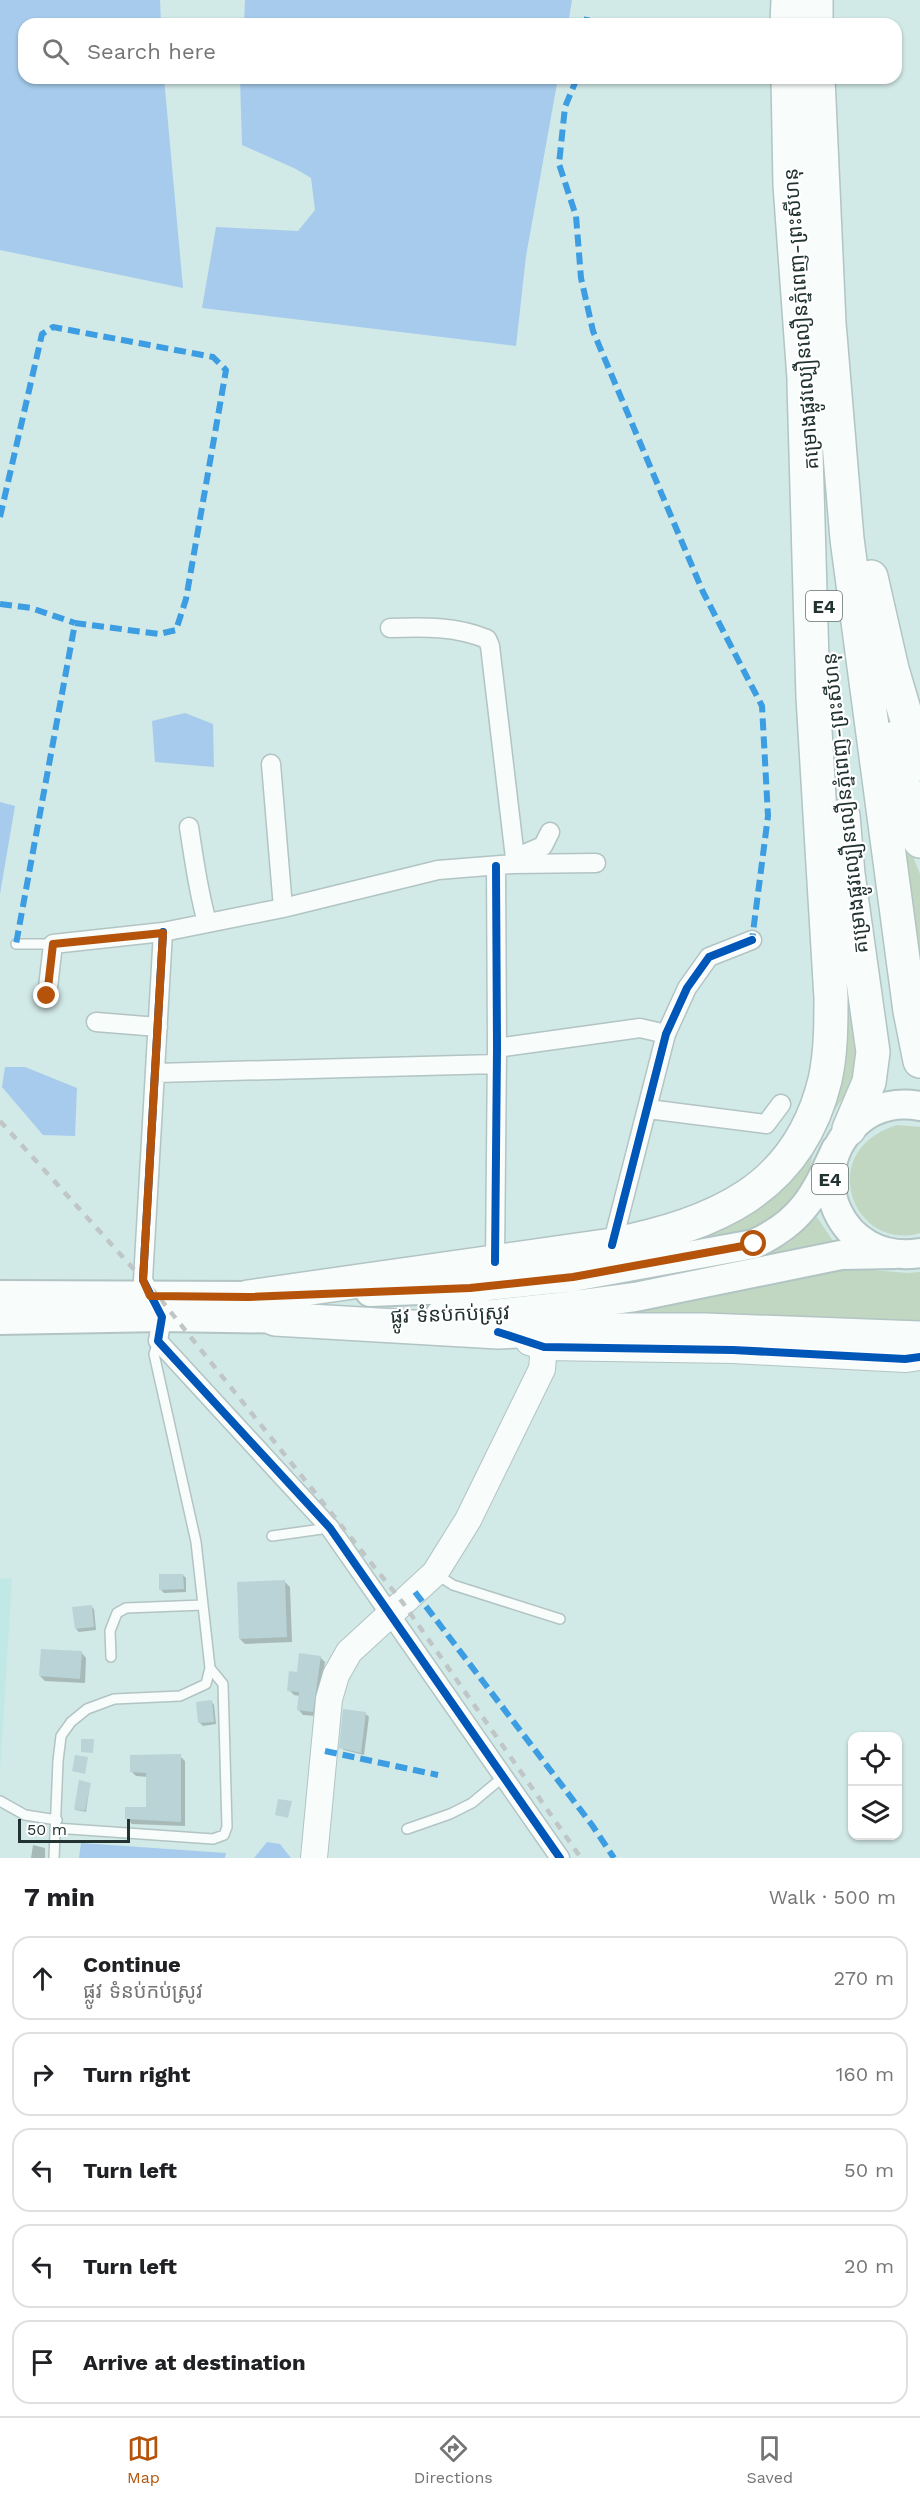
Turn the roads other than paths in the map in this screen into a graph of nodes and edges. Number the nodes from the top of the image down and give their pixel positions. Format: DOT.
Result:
graph roads {
  1 [pos="788,0"];
  2 [pos="816,0"];
  3 [pos="787,18"];
  4 [pos="816,18"];
  5 [pos="788,84"];
  6 [pos="818,84"];
  7 [pos="829,323"];
  8 [pos="804,383"];
  9 [pos="847,539"];
  10 [pos="390,628"];
  11 [pos="271,764"];
  12 [pos="920,764"];
  13 [pos="189,827"];
  14 [pos="550,832"];
  15 [pos="920,841"];
  16 [pos="508,863"];
  17 [pos="596,863"];
  18 [pos="283,908"];
  19 [pos="207,922"];
  20 [pos="163,933"];
  21 [pos="752,940"];
  22 [pos="16,944"];
  23 [pos="53,944"];
  24 [pos="47,996"];
  25 [pos="96,1022"];
  26 [pos="158,1027"];
  27 [pos="666,1034"];
  28 [pos="497,1056"];
  29 [pos="920,1061"];
  30 [pos="156,1073"];
  31 [pos="781,1104"];
  32 [pos="920,1106"];
  33 [pos="648,1109"];
  34 [pos="842,1139"];
  35 [pos="612,1245"];
  36 [pos="913,1253"];
  37 [pos="495,1262"];
  38 [pos="0,1295"];
  39 [pos="248,1297"];
  40 [pos="156,1318"];
  41 [pos="276,1319"];
  42 [pos="0,1320"];
  43 [pos="544,1338"];
  44 [pos="920,1338"];
  45 [pos="920,1357"];
  46 [pos="330,1528"];
  47 [pos="272,1536"];
  48 [pos="435,1573"];
  49 [pos="203,1605"];
  50 [pos="390,1615"];
  51 [pos="560,1619"];
  52 [pos="111,1657"];
  53 [pos="210,1668"];
  54 [pos="503,1777"];
  55 [pos="0,1801"];
  56 [pos="56,1824"];
  57 [pos="407,1829"];
  58 [pos="54,1858"];
  59 [pos="314,1858"];
  60 [pos="560,1858"];
  1 -- 3 [label="highway"];
  2 -- 4 [label="highway"];
  5 -- 8 [label="highway, គម្រោងផ្លូវល្បឿនលឿនភ្នំពេញ-ព្រះសីហនុ / E4"];
  6 -- 7 [label="highway, គម្រោងផ្លូវល្បឿនលឿនភ្នំពេញ-ព្រះសីហនុ / E4"];
  7 -- 9 [label="highway, គម្រោងផ្លូវល្បឿនលឿនភ្នំពេញ-ព្រះសីហនុ / E4"];
  7 -- 12 [label="highway"];
  8 -- 34 [label="highway, គម្រោងផ្លូវល្បឿនលឿនភ្នំពេញ-ព្រះសីហនុ / E4"];
  8 -- 35 [label="highway"];
  9 -- 15 [label="highway"];
  9 -- 29 [label="highway, គម្រោងផ្លូវល្បឿនលឿនភ្នំពេញ-ព្រះសីហនុ / E4"];
  10 -- 16 [label="street"];
  11 -- 18 [label="street"];
  13 -- 19 [label="street"];
  14 -- 16 [label="street"];
  16 -- 17 [label="street"];
  16 -- 18 [label="street"];
  16 -- 28 [label="street"];
  18 -- 19 [label="street"];
  19 -- 20 [label="street"];
  20 -- 23 [label="street"];
  20 -- 26 [label="street"];
  21 -- 27 [label="street"];
  22 -- 23 [label="lane"];
  23 -- 24 [label="street"];
  25 -- 26 [label="street"];
  26 -- 30 [label="street"];
  27 -- 28 [label="street"];
  27 -- 33 [label="street"];
  28 -- 30 [label="street"];
  28 -- 37 [label="street"];
  30 -- 40 [label="street"];
  31 -- 33 [label="street"];
  32 -- 34 [label="main road"];
  33 -- 35 [label="street"];
  34 -- 36 [label="main road, E4"];
  34 -- 39 [label="main road, ផ្លូវ ទំនប់កប់ស្រូវ"];
  35 -- 37 [label="highway"];
  36 -- 41 [label="main road, ផ្លូវ ទំនប់កប់ស្រូវ"];
  37 -- 39 [label="highway"];
  38 -- 40 [label="main road, ផ្លូវ ទំនប់កប់ស្រូវ"];
  39 -- 40 [label="main road, ផ្លូវ ទំនប់កប់ស្រូវ"];
  40 -- 41 [label="main road, ផ្លូវ ទំនប់កប់ស្រូវ"];
  40 -- 42 [label="main road, ផ្លូវ ទំនប់កប់ស្រូវ"];
  40 -- 46 [label="street"];
  40 -- 49 [label="lane"];
  41 -- 43 [label="highway"];
  43 -- 44 [label="highway"];
  43 -- 45 [label="street"];
  43 -- 48 [label="street"];
  46 -- 47 [label="lane"];
  46 -- 50 [label="street"];
  48 -- 50 [label="street"];
  48 -- 51 [label="lane"];
  49 -- 52 [label="lane"];
  49 -- 53 [label="lane"];
  50 -- 54 [label="street"];
  50 -- 59 [label="street"];
  53 -- 56 [label="lane"];
  53 -- 56 [label="lane"];
  54 -- 57 [label="lane"];
  54 -- 60 [label="street"];
  55 -- 56 [label="lane"];
  56 -- 58 [label="lane"];
}
